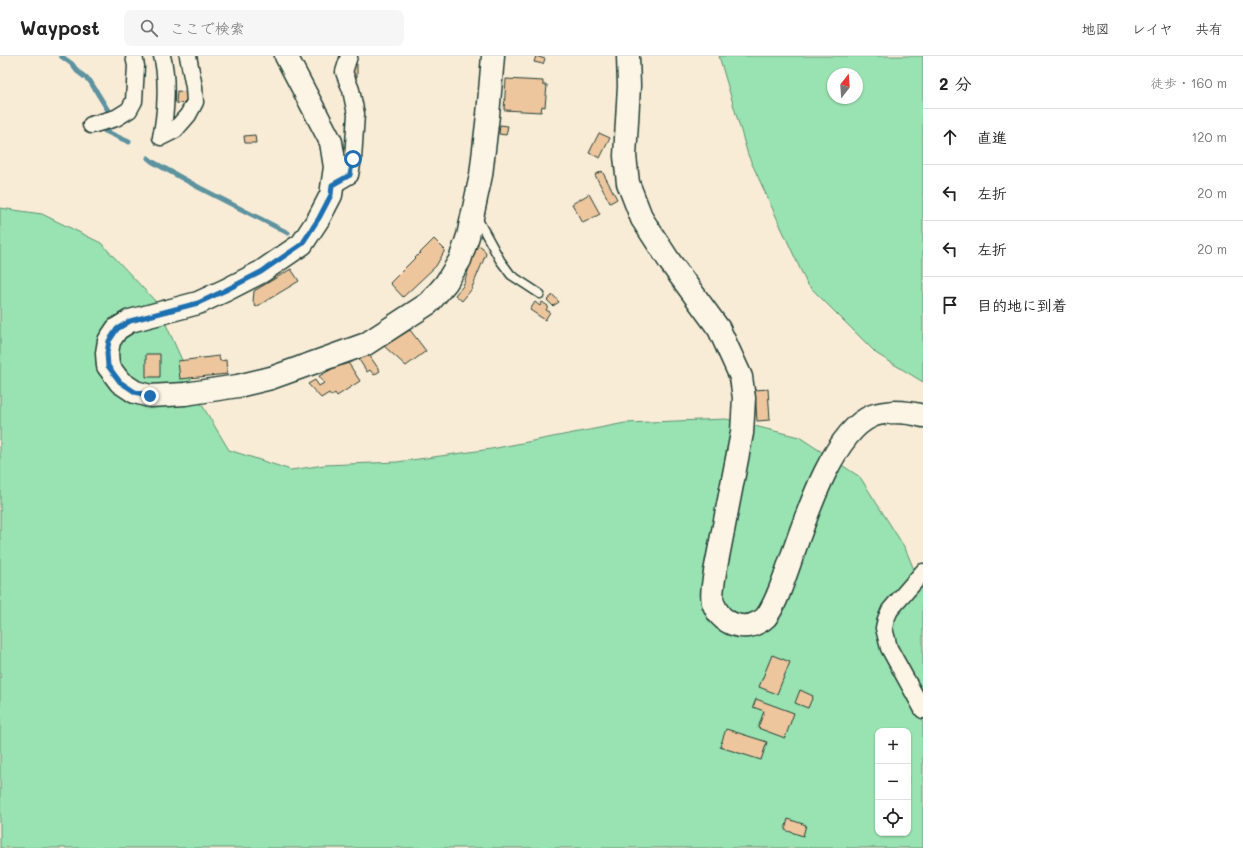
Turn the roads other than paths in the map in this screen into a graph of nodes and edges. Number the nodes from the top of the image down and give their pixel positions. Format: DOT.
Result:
graph roads {
  1 [pos="134,56"];
  2 [pos="162,56"];
  3 [pos="188,56"];
  4 [pos="286,56"];
  5 [pos="349,56"];
  6 [pos="493,56"];
  7 [pos="628,56"];
  8 [pos="91,126"];
  9 [pos="332,185"];
  10 [pos="474,210"];
  11 [pos="540,294"];
  12 [pos="923,416"];
  13 [pos="923,572"];
  14 [pos="923,710"];
  1 -- 8 [label="street"];
  2 -- 3 [label="street"];
  4 -- 9 [label="street"];
  5 -- 9 [label="street"];
  6 -- 10 [label="street"];
  7 -- 12 [label="street"];
  9 -- 10 [label="street"];
  10 -- 11 [label="lane"];
  13 -- 14 [label="street"];
}
